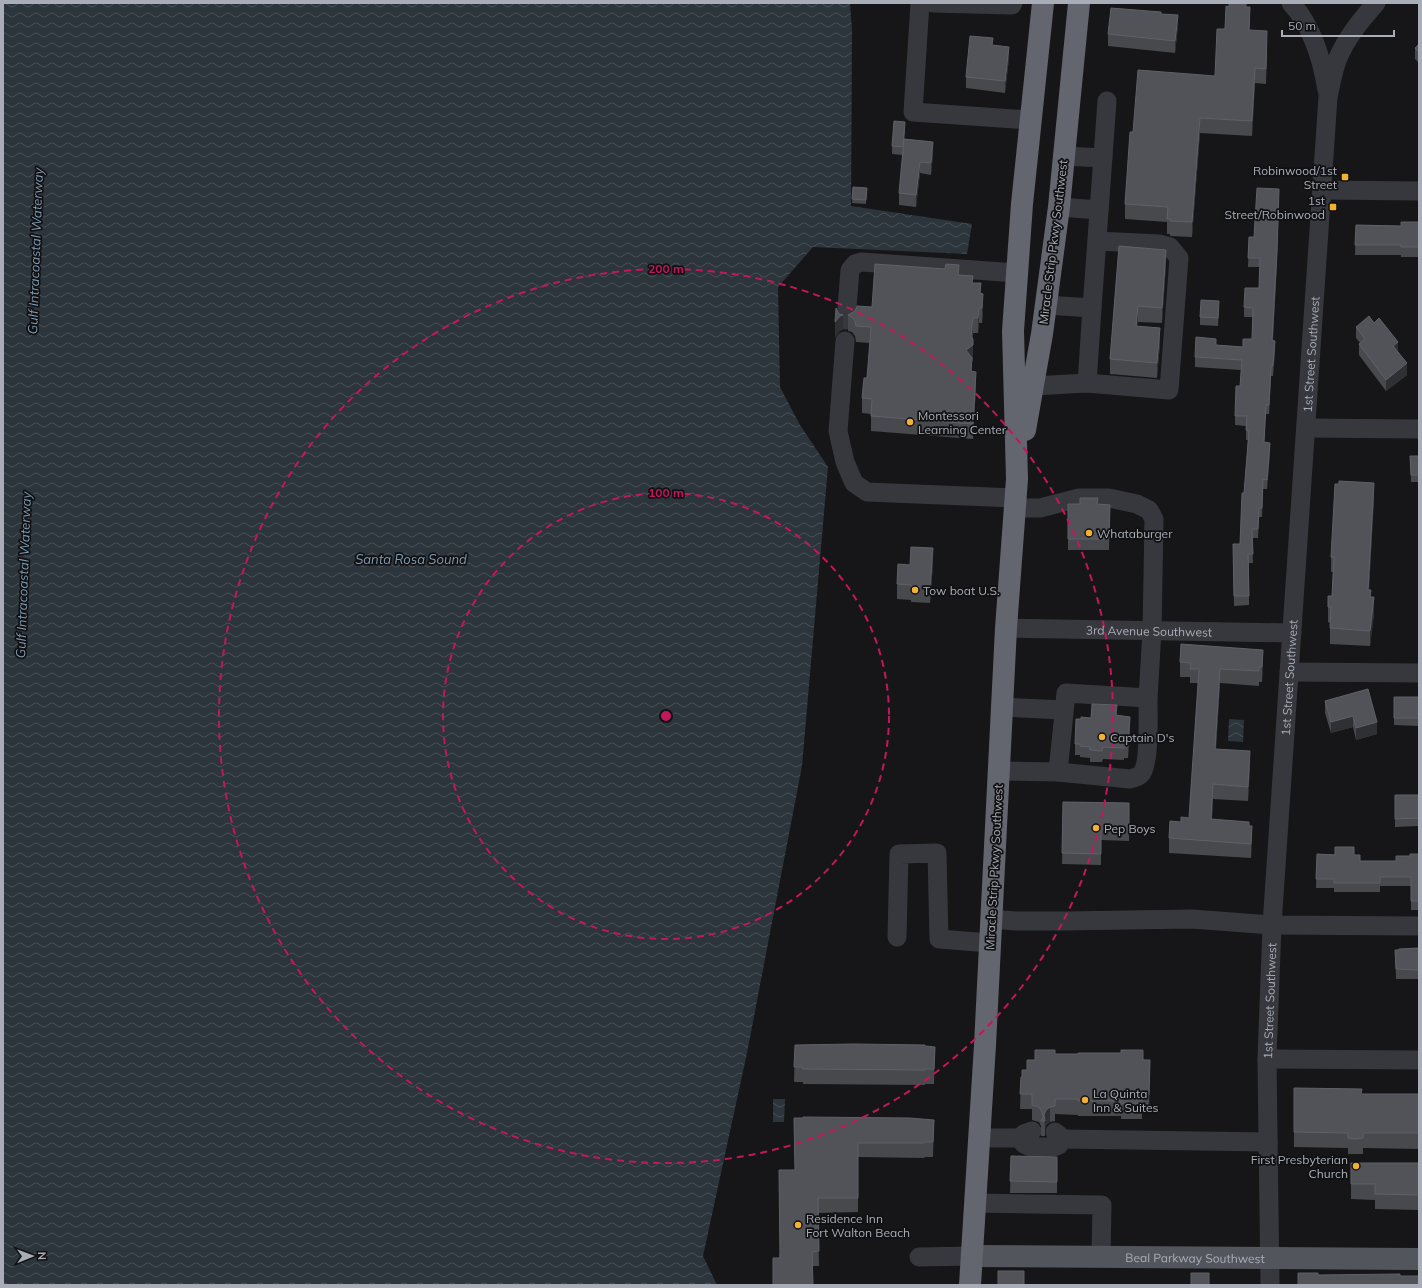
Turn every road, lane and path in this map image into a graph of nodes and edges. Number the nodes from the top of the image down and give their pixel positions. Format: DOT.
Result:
graph roads {
  1 [pos="920,3"];
  2 [pos="933,3"];
  3 [pos="1013,3"];
  4 [pos="1043,3"];
  5 [pos="1079,3"];
  6 [pos="1291,3"];
  7 [pos="1376,3"];
  8 [pos="1328,97"];
  9 [pos="1107,101"];
  10 [pos="1030,120"];
  11 [pos="1064,156"];
  12 [pos="1103,158"];
  13 [pos="1322,190"];
  14 [pos="1419,191"];
  15 [pos="1059,207"];
  16 [pos="1099,210"];
  17 [pos="1097,241"];
  18 [pos="1017,273"];
  19 [pos="1046,305"];
  20 [pos="1092,308"];
  21 [pos="846,320"];
  22 [pos="845,341"];
  23 [pos="1087,383"];
  24 [pos="1033,386"];
  25 [pos="1306,428"];
  26 [pos="1419,429"];
  27 [pos="1016,495"];
  28 [pos="1006,628"];
  29 [pos="1152,632"];
  30 [pos="1292,633"];
  31 [pos="1289,672"];
  32 [pos="1419,673"];
  33 [pos="1148,698"];
  34 [pos="1002,707"];
  35 [pos="1064,710"];
  36 [pos="999,771"];
  37 [pos="1058,772"];
  38 [pos="991,920"];
  39 [pos="1272,925"];
  40 [pos="1419,926"];
  41 [pos="897,937"];
  42 [pos="990,943"];
  43 [pos="1267,1058"];
  44 [pos="1419,1060"];
  45 [pos="979,1138"];
  46 [pos="1268,1142"];
  47 [pos="975,1203"];
  48 [pos="972,1256"];
  49 [pos="919,1257"];
  50 [pos="1101,1257"];
  51 [pos="1270,1258"];
  52 [pos="1419,1259"];
  53 [pos="970,1285"];
  54 [pos="1270,1285"];
  1 -- 10 [label="street"];
  2 -- 3 [label="street"];
  4 -- 10 [label="highway, Miracle Strip Pkwy Southwest"];
  5 -- 11 [label="highway, Miracle Strip Pkwy Southwest"];
  6 -- 8 [label="street, 1st Street Southwest"];
  7 -- 8 [label="street, 1st Street Southwest"];
  8 -- 13 [label="street, 1st Street Southwest"];
  9 -- 12 [label="street"];
  10 -- 18 [label="highway, Miracle Strip Pkwy Southwest"];
  11 -- 12 [label="street"];
  11 -- 15 [label="highway, Miracle Strip Pkwy Southwest"];
  12 -- 16 [label="street"];
  13 -- 14 [label="street"];
  13 -- 25 [label="street, 1st Street Southwest"];
  15 -- 16 [label="street"];
  15 -- 19 [label="highway, Miracle Strip Pkwy Southwest"];
  16 -- 17 [label="street"];
  17 -- 20 [label="street"];
  17 -- 23 [label="street"];
  18 -- 21 [label="street"];
  18 -- 27 [label="highway, Miracle Strip Pkwy Southwest"];
  19 -- 20 [label="street"];
  19 -- 24 [label="highway, Miracle Strip Pkwy Southwest"];
  20 -- 23 [label="street"];
  22 -- 27 [label="street"];
  23 -- 24 [label="street"];
  24 -- 27 [label="highway, Miracle Strip Pkwy Southwest"];
  25 -- 26 [label="street"];
  25 -- 30 [label="street, 1st Street Southwest"];
  27 -- 28 [label="highway, Miracle Strip Pkwy Southwest"];
  27 -- 29 [label="street"];
  28 -- 29 [label="street, 3rd Avenue Southwest"];
  28 -- 34 [label="highway, Miracle Strip Pkwy Southwest"];
  29 -- 30 [label="street, 3rd Avenue Southwest"];
  29 -- 33 [label="street"];
  30 -- 31 [label="street, 1st Street Southwest"];
  31 -- 32 [label="street"];
  31 -- 39 [label="street, 1st Street Southwest"];
  33 -- 35 [label="street"];
  33 -- 37 [label="street"];
  34 -- 35 [label="street"];
  34 -- 36 [label="highway, Miracle Strip Pkwy Southwest"];
  35 -- 37 [label="street"];
  36 -- 37 [label="street"];
  36 -- 38 [label="highway, Miracle Strip Pkwy Southwest"];
  38 -- 39 [label="street"];
  38 -- 42 [label="highway, Miracle Strip Pkwy Southwest"];
  39 -- 40 [label="street"];
  39 -- 43 [label="street, 1st Street Southwest"];
  41 -- 42 [label="street"];
  42 -- 45 [label="highway, Miracle Strip Pkwy Southwest"];
  43 -- 44 [label="street"];
  43 -- 46 [label="street, 1st Street Southwest"];
  45 -- 46 [label="street"];
  45 -- 47 [label="highway, Miracle Strip Pkwy Southwest"];
  46 -- 51 [label="street, 1st Street Southwest"];
  47 -- 48 [label="highway, Miracle Strip Pkwy Southwest"];
  47 -- 50 [label="street"];
  48 -- 49 [label="street"];
  48 -- 50 [label="main road, Beal Parkway Southwest"];
  48 -- 53 [label="highway, Miracle Strip Pkwy Southwest"];
  50 -- 51 [label="main road, Beal Parkway Southwest"];
  51 -- 52 [label="main road, Beal Parkway Southwest"];
  51 -- 54 [label="street, 1st Street Southwest"];
}
